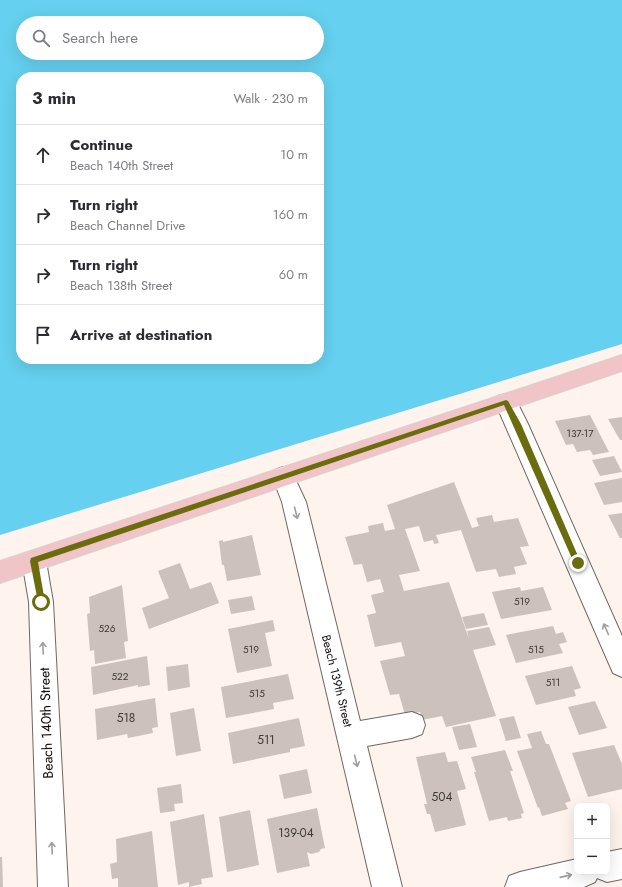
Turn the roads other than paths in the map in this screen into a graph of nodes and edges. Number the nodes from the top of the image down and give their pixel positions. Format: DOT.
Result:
graph roads {
  1 [pos="622,363"];
  2 [pos="506,402"];
  3 [pos="283,476"];
  4 [pos="34,561"];
  5 [pos="0,572"];
  6 [pos="622,665"];
  7 [pos="412,725"];
  8 [pos="350,736"];
  9 [pos="622,864"];
  10 [pos="610,866"];
  11 [pos="574,875"];
  12 [pos="53,887"];
  13 [pos="387,887"];
  14 [pos="520,887"];
  1 -- 2 [label="main road"];
  2 -- 3 [label="main road"];
  6 -- 2 [label="street, one-way"];
  3 -- 4 [label="main road"];
  3 -- 8 [label="street, Beach 139th Street, one-way"];
  4 -- 5 [label="main road"];
  12 -- 4 [label="street, Beach 140th Street, one-way"];
  7 -- 8 [label="street"];
  8 -- 13 [label="street, Beach 139th Street, one-way"];
  9 -- 10 [label="street"];
  14 -- 11 [label="street, one-way"];
}
